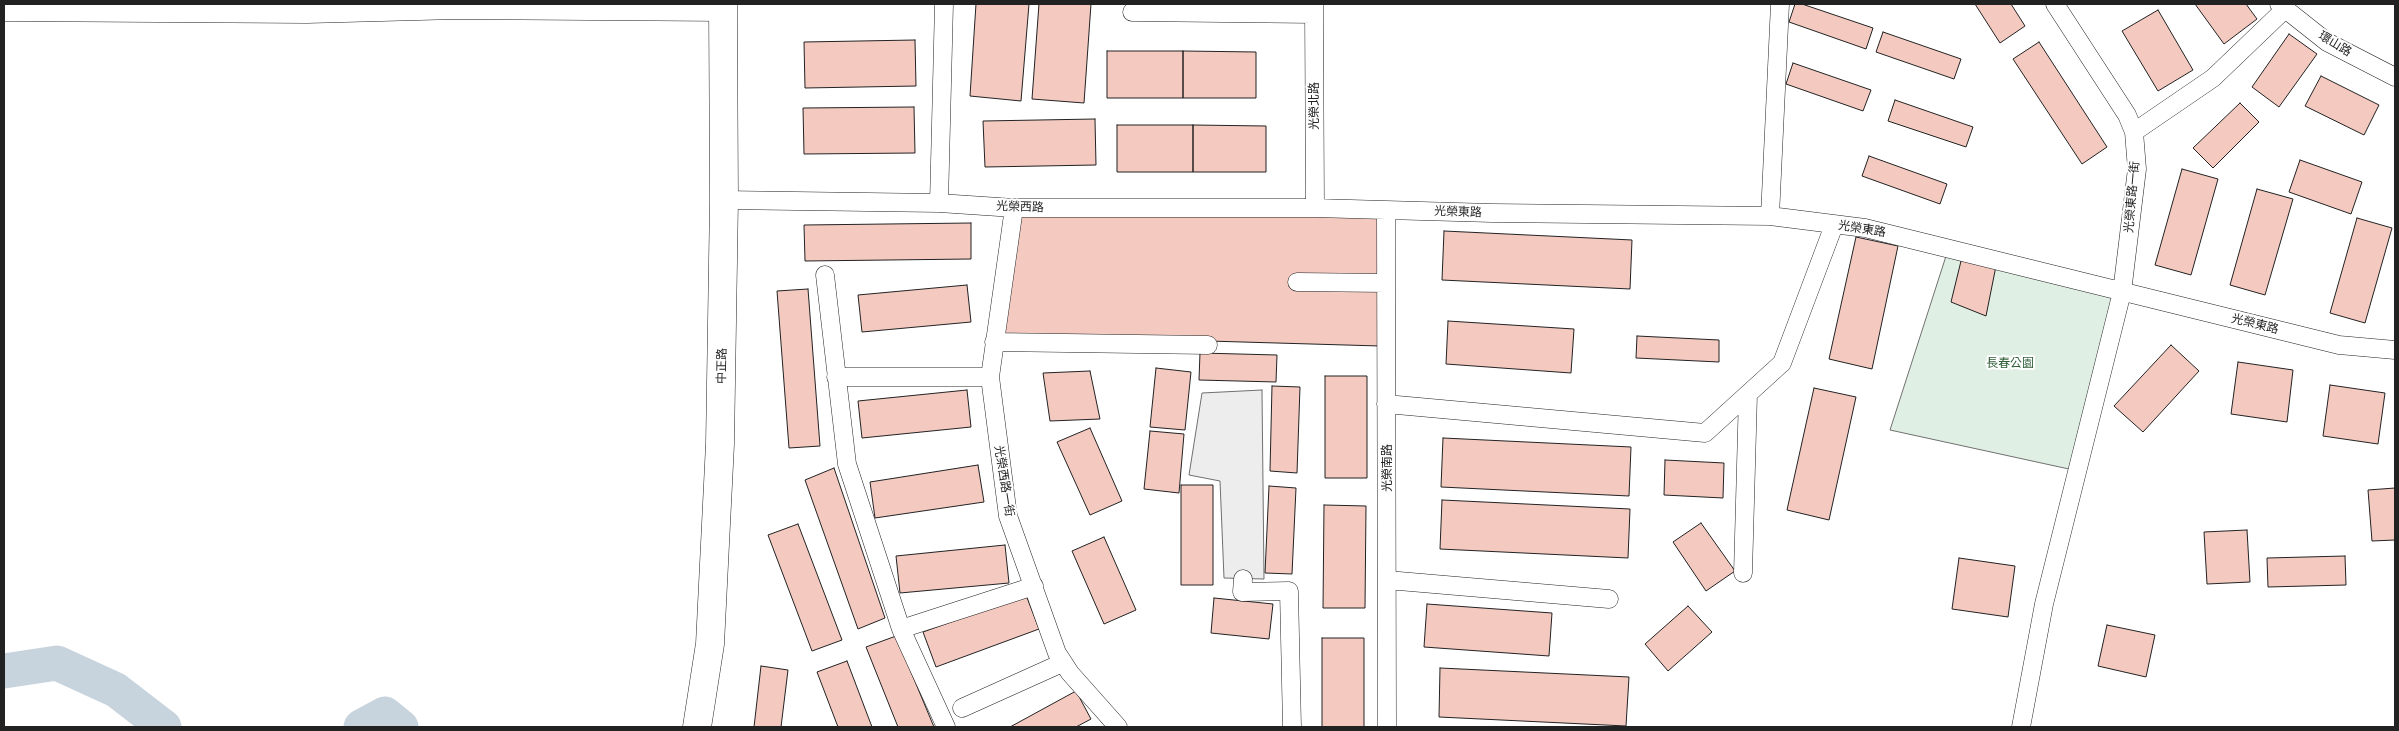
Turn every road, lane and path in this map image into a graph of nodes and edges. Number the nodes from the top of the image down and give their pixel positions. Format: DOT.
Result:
graph roads {
  1 [pos="944,4"];
  2 [pos="1780,4"];
  3 [pos="2055,4"];
  4 [pos="2282,7"];
  5 [pos="141,8"];
  6 [pos="723,8"];
  7 [pos="1314,9"];
  8 [pos="4,12"];
  9 [pos="1132,12"];
  10 [pos="2395,78"];
  11 [pos="2134,132"];
  12 [pos="724,200"];
  13 [pos="939,203"];
  14 [pos="1014,208"];
  15 [pos="1315,208"];
  16 [pos="1386,210"];
  17 [pos="1770,216"];
  18 [pos="1834,225"];
  19 [pos="825,275"];
  20 [pos="1297,282"];
  21 [pos="1386,283"];
  22 [pos="2122,292"];
  23 [pos="994,342"];
  24 [pos="1208,344"];
  25 [pos="2395,350"];
  26 [pos="836,376"];
  27 [pos="990,377"];
  28 [pos="1748,394"];
  29 [pos="1386,404"];
  30 [pos="1743,573"];
  31 [pos="1243,579"];
  32 [pos="1387,580"];
  33 [pos="1034,586"];
  34 [pos="1609,598"];
  35 [pos="901,629"];
  36 [pos="1062,662"];
  37 [pos="962,708"];
  38 [pos="1111,725"];
  39 [pos="697,727"];
  40 [pos="946,727"];
  41 [pos="1292,727"];
  42 [pos="1388,727"];
  43 [pos="2021,727"];
  1 -- 13 [label="street"];
  2 -- 17 [label="street"];
  3 -- 11 [label="street, 光榮東路一街"];
  4 -- 10 [label="street, 環山路"];
  4 -- 11 [label="street"];
  5 -- 6 [label="street"];
  5 -- 8 [label="street"];
  6 -- 12 [label="main road, 中正路"];
  7 -- 9 [label="street"];
  7 -- 15 [label="street, 光榮北路"];
  11 -- 22 [label="street, 光榮東路一街"];
  12 -- 13 [label="street, 光榮西路"];
  12 -- 39 [label="main road, 中正路"];
  13 -- 14 [label="street, 光榮西路"];
  14 -- 15 [label="street, 光榮西路"];
  14 -- 23 [label="street, 光榮西路一街"];
  15 -- 16 [label="street, 光榮東路"];
  16 -- 17 [label="street, 光榮東路"];
  16 -- 21 [label="street, 光榮南路"];
  17 -- 18 [label="street, 光榮東路"];
  18 -- 22 [label="street, 光榮東路"];
  18 -- 28 [label="street"];
  19 -- 26 [label="street"];
  20 -- 21 [label="street"];
  21 -- 29 [label="street, 光榮南路"];
  22 -- 25 [label="street, 光榮東路"];
  22 -- 43 [label="street, 光榮東路一街"];
  23 -- 24 [label="street"];
  23 -- 27 [label="street, 光榮西路一街"];
  26 -- 27 [label="street"];
  26 -- 35 [label="street"];
  27 -- 33 [label="street, 光榮西路一街"];
  28 -- 29 [label="street"];
  28 -- 30 [label="street"];
  29 -- 32 [label="street, 光榮南路"];
  31 -- 41 [label="street"];
  32 -- 34 [label="street"];
  32 -- 42 [label="street, 光榮南路"];
  33 -- 35 [label="street"];
  33 -- 36 [label="street, 光榮西路一街"];
  35 -- 40 [label="street"];
  36 -- 37 [label="street"];
  36 -- 38 [label="street, 光榮西路一街"];
}
